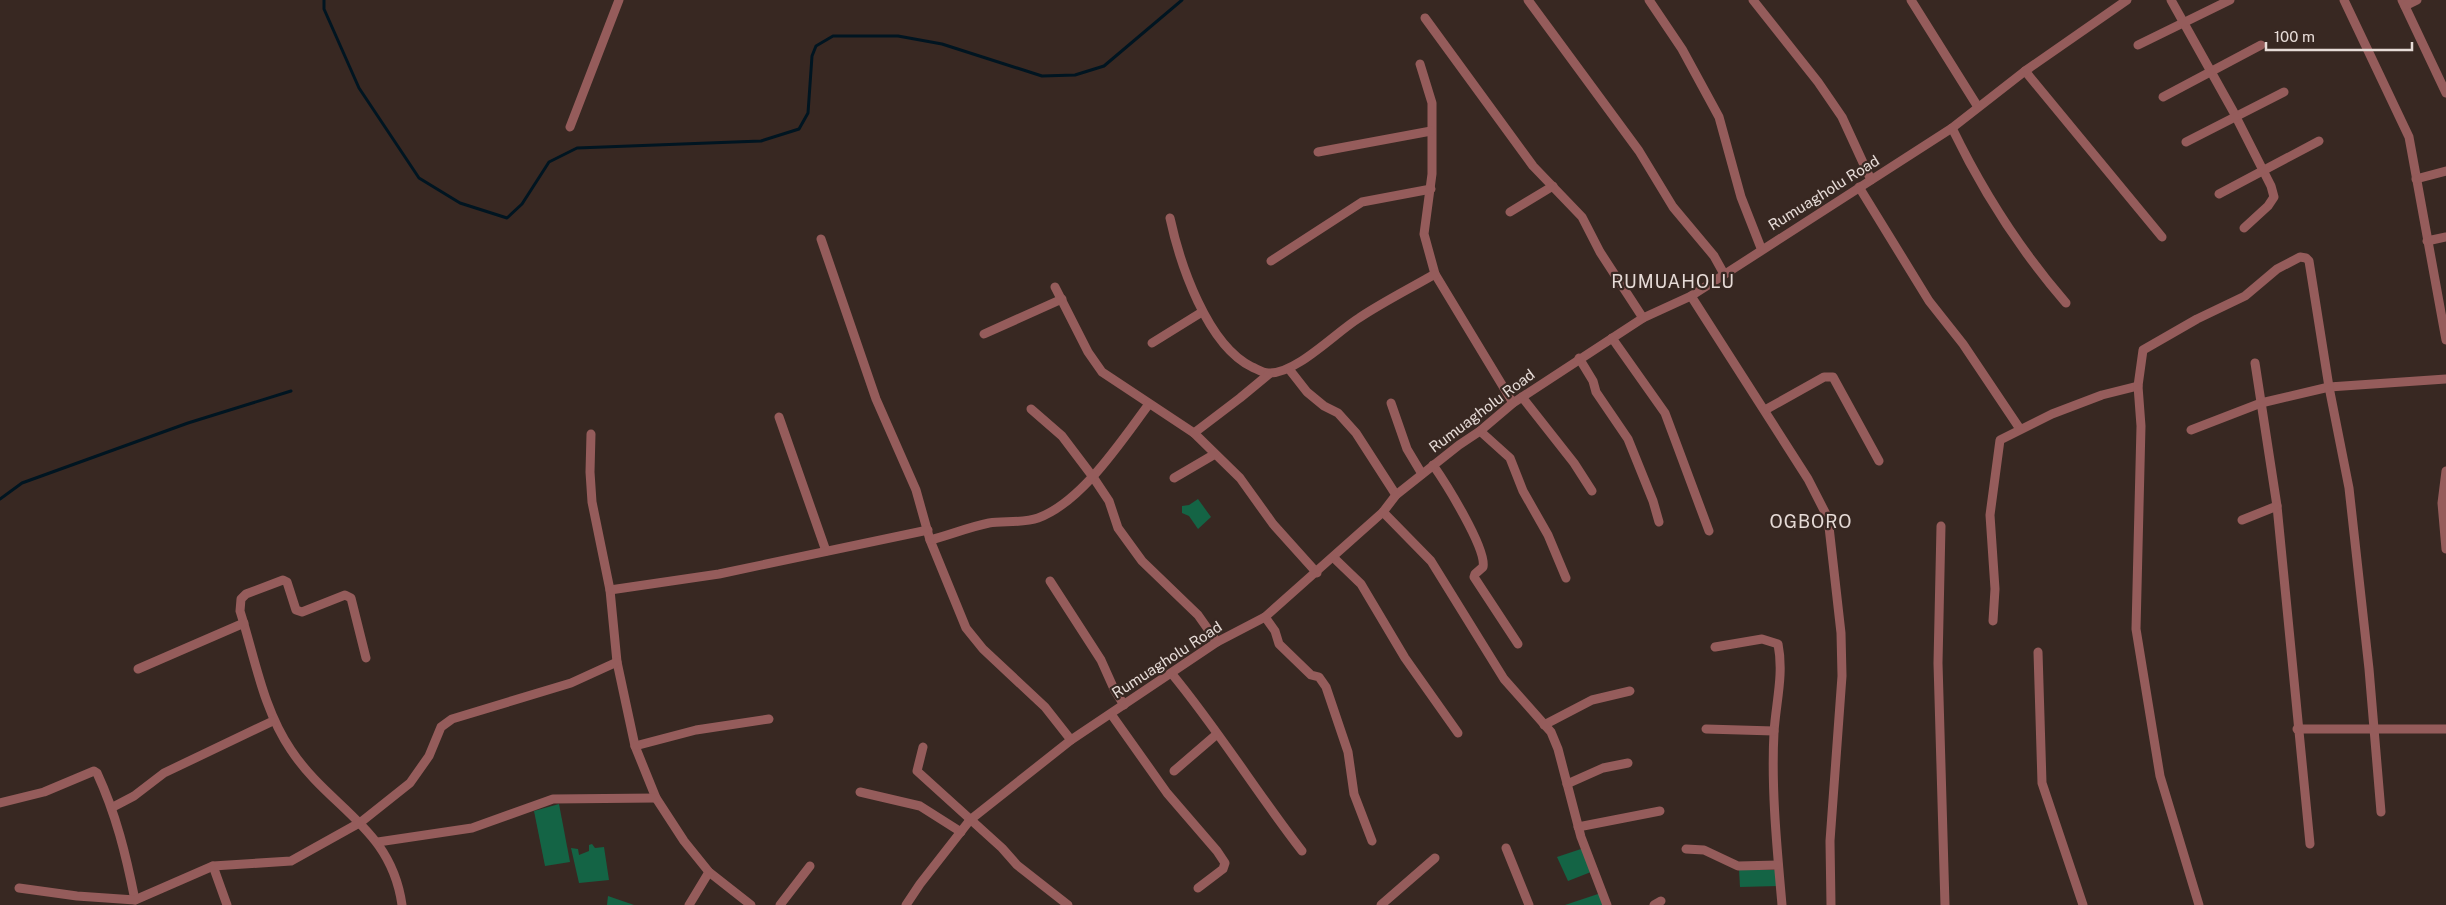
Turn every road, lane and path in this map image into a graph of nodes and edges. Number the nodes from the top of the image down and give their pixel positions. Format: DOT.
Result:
graph roads {
  1 [pos="619,0"];
  2 [pos="1528,0"];
  3 [pos="1649,0"];
  4 [pos="1753,0"];
  5 [pos="1911,0"];
  6 [pos="2127,0"];
  7 [pos="2171,0"];
  8 [pos="2230,0"];
  9 [pos="2344,0"];
  10 [pos="2417,0"];
  11 [pos="2404,3"];
  12 [pos="1425,18"];
  13 [pos="2184,23"];
  14 [pos="2261,45"];
  15 [pos="2138,46"];
  16 [pos="1420,64"];
  17 [pos="2025,71"];
  18 [pos="2210,71"];
  19 [pos="2284,92"];
  20 [pos="2446,93"];
  21 [pos="2162,97"];
  22 [pos="1978,107"];
  23 [pos="2236,117"];
  24 [pos="570,127"];
  25 [pos="1952,128"];
  26 [pos="1431,131"];
  27 [pos="2319,141"];
  28 [pos="2186,142"];
  29 [pos="1318,152"];
  30 [pos="2263,170"];
  31 [pos="2446,172"];
  32 [pos="2416,179"];
  33 [pos="1871,180"];
  34 [pos="1553,186"];
  35 [pos="1860,187"];
  36 [pos="1431,190"];
  37 [pos="2219,194"];
  38 [pos="1510,212"];
  39 [pos="1170,218"];
  40 [pos="2244,228"];
  41 [pos="2162,237"];
  42 [pos="2446,237"];
  43 [pos="822,239"];
  44 [pos="2428,241"];
  45 [pos="1761,248"];
  46 [pos="1271,261"];
  47 [pos="1434,274"];
  48 [pos="1724,274"];
  49 [pos="1055,287"];
  50 [pos="1690,296"];
  51 [pos="1062,299"];
  52 [pos="2066,303"];
  53 [pos="1202,312"];
  54 [pos="1644,318"];
  55 [pos="984,334"];
  56 [pos="1612,338"];
  57 [pos="2446,340"];
  58 [pos="1152,343"];
  59 [pos="1579,358"];
  60 [pos="2255,363"];
  61 [pos="1289,369"];
  62 [pos="1269,374"];
  63 [pos="2446,379"];
  64 [pos="2138,386"];
  65 [pos="2329,387"];
  66 [pos="1522,397"];
  67 [pos="1390,403"];
  68 [pos="1513,403"];
  69 [pos="2261,403"];
  70 [pos="1149,404"];
  71 [pos="1031,409"];
  72 [pos="1765,410"];
  73 [pos="779,417"];
  74 [pos="2020,428"];
  75 [pos="2191,430"];
  76 [pos="1480,431"];
  77 [pos="1194,433"];
  78 [pos="591,434"];
  79 [pos="1215,454"];
  80 [pos="1879,461"];
  81 [pos="1433,465"];
  82 [pos="2446,471"];
  83 [pos="1422,474"];
  84 [pos="1093,476"];
  85 [pos="1174,478"];
  86 [pos="1592,491"];
  87 [pos="1396,495"];
  88 [pos="2277,506"];
  89 [pos="1383,512"];
  90 [pos="2242,520"];
  91 [pos="1659,522"];
  92 [pos="1941,526"];
  93 [pos="928,530"];
  94 [pos="1708,531"];
  95 [pos="930,540"];
  96 [pos="2446,548"];
  97 [pos="826,551"];
  98 [pos="1334,558"];
  99 [pos="1317,573"];
  100 [pos="1566,578"];
  101 [pos="1050,581"];
  102 [pos="610,590"];
  103 [pos="1265,618"];
  104 [pos="1993,621"];
  105 [pos="244,623"];
  106 [pos="1217,642"];
  107 [pos="1518,644"];
  108 [pos="1715,647"];
  109 [pos="2038,652"];
  110 [pos="366,658"];
  111 [pos="617,662"];
  112 [pos="138,669"];
  113 [pos="1172,674"];
  114 [pos="1630,691"];
  115 [pos="1124,705"];
  116 [pos="1111,714"];
  117 [pos="769,719"];
  118 [pos="273,721"];
  119 [pos="1544,725"];
  120 [pos="2373,728"];
  121 [pos="2297,729"];
  122 [pos="2446,729"];
  123 [pos="1706,730"];
  124 [pos="1774,731"];
  125 [pos="1458,733"];
  126 [pos="1217,734"];
  127 [pos="1071,740"];
  128 [pos="634,746"];
  129 [pos="923,747"];
  130 [pos="1628,763"];
  131 [pos="1174,771"];
  132 [pos="1567,784"];
  133 [pos="860,792"];
  134 [pos="656,798"];
  135 [pos="0,803"];
  136 [pos="113,807"];
  137 [pos="1660,811"];
  138 [pos="2381,812"];
  139 [pos="970,820"];
  140 [pos="361,822"];
  141 [pos="1578,827"];
  142 [pos="961,832"];
  143 [pos="1372,841"];
  144 [pos="378,842"];
  145 [pos="2310,844"];
  146 [pos="1506,848"];
  147 [pos="1686,849"];
  148 [pos="1302,851"];
  149 [pos="1435,858"];
  150 [pos="1778,865"];
  151 [pos="213,866"];
  152 [pos="810,866"];
  153 [pos="709,872"];
  154 [pos="19,888"];
  155 [pos="1198,888"];
  156 [pos="135,900"];
  157 [pos="75,901"];
  158 [pos="1526,904"];
  159 [pos="227,905"];
  160 [pos="402,905"];
  161 [pos="689,905"];
  162 [pos="751,905"];
  163 [pos="780,905"];
  164 [pos="906,905"];
  165 [pos="1068,905"];
  166 [pos="1381,905"];
  167 [pos="1607,905"];
  168 [pos="1782,905"];
  169 [pos="1831,905"];
  170 [pos="1944,905"];
  171 [pos="2083,905"];
  172 [pos="2199,905"];
  1 -- 24 [label="street"];
  2 -- 48 [label="street"];
  3 -- 45 [label="street"];
  4 -- 33 [label="street"];
  5 -- 22 [label="street"];
  6 -- 17 [label="street, Rumuagholu Road"];
  7 -- 13 [label="street"];
  8 -- 13 [label="street"];
  9 -- 32 [label="street"];
  10 -- 11 [label="street"];
  11 -- 20 [label="street"];
  12 -- 34 [label="street"];
  13 -- 15 [label="street"];
  13 -- 18 [label="street"];
  14 -- 18 [label="street"];
  16 -- 26 [label="street"];
  17 -- 22 [label="street, Rumuagholu Road"];
  17 -- 41 [label="street"];
  18 -- 21 [label="street"];
  18 -- 23 [label="street"];
  19 -- 23 [label="street"];
  22 -- 25 [label="street, Rumuagholu Road"];
  23 -- 28 [label="street"];
  23 -- 30 [label="street"];
  25 -- 33 [label="street, Rumuagholu Road"];
  25 -- 52 [label="street"];
  26 -- 29 [label="street"];
  26 -- 36 [label="street"];
  27 -- 30 [label="street"];
  30 -- 37 [label="street"];
  30 -- 40 [label="street"];
  31 -- 32 [label="street"];
  32 -- 44 [label="street"];
  33 -- 35 [label="street, Rumuagholu Road"];
  34 -- 38 [label="street"];
  34 -- 54 [label="street"];
  35 -- 45 [label="street, Rumuagholu Road"];
  35 -- 74 [label="street"];
  36 -- 46 [label="street"];
  36 -- 47 [label="street"];
  39 -- 53 [label="street"];
  42 -- 44 [label="street"];
  43 -- 93 [label="street"];
  44 -- 57 [label="street"];
  45 -- 48 [label="street, Rumuagholu Road"];
  47 -- 61 [label="street"];
  47 -- 68 [label="street"];
  48 -- 50 [label="street, Rumuagholu Road"];
  49 -- 51 [label="street"];
  50 -- 54 [label="street, Rumuagholu Road"];
  50 -- 72 [label="street"];
  51 -- 55 [label="street"];
  51 -- 70 [label="street"];
  53 -- 58 [label="street"];
  53 -- 62 [label="street"];
  54 -- 56 [label="street, Rumuagholu Road"];
  56 -- 59 [label="street, Rumuagholu Road"];
  56 -- 94 [label="street"];
  59 -- 66 [label="street, Rumuagholu Road"];
  59 -- 91 [label="street"];
  60 -- 69 [label="street"];
  61 -- 62 [label="street"];
  61 -- 87 [label="street"];
  62 -- 77 [label="street"];
  63 -- 65 [label="street"];
  64 -- 65 [label="street"];
  64 -- 74 [label="street"];
  64 -- 172 [label="street"];
  65 -- 69 [label="street"];
  65 -- 120 [label="street"];
  66 -- 68 [label="street, Rumuagholu Road"];
  66 -- 86 [label="street"];
  67 -- 83 [label="street"];
  68 -- 76 [label="street, Rumuagholu Road"];
  69 -- 75 [label="street"];
  69 -- 88 [label="street"];
  70 -- 77 [label="street"];
  70 -- 84 [label="street"];
  71 -- 84 [label="street"];
  72 -- 80 [label="street"];
  72 -- 169 [label="street"];
  73 -- 97 [label="street"];
  74 -- 104 [label="street"];
  76 -- 81 [label="street, Rumuagholu Road"];
  76 -- 100 [label="street"];
  77 -- 79 [label="street"];
  78 -- 102 [label="street"];
  79 -- 85 [label="street"];
  79 -- 99 [label="street"];
  81 -- 83 [label="street, Rumuagholu Road"];
  81 -- 107 [label="street"];
  82 -- 96 [label="street"];
  83 -- 87 [label="street, Rumuagholu Road"];
  84 -- 95 [label="street"];
  84 -- 106 [label="street"];
  87 -- 89 [label="street, Rumuagholu Road"];
  88 -- 90 [label="street"];
  88 -- 121 [label="street"];
  89 -- 98 [label="street, Rumuagholu Road"];
  89 -- 119 [label="street"];
  92 -- 170 [label="street"];
  93 -- 95 [label="street"];
  93 -- 97 [label="street"];
  95 -- 127 [label="street"];
  97 -- 102 [label="street"];
  98 -- 99 [label="street, Rumuagholu Road"];
  98 -- 125 [label="street"];
  99 -- 103 [label="street, Rumuagholu Road"];
  101 -- 115 [label="street"];
  102 -- 111 [label="street"];
  103 -- 106 [label="street, Rumuagholu Road"];
  103 -- 143 [label="street"];
  105 -- 110 [label="street"];
  105 -- 112 [label="street"];
  105 -- 118 [label="street"];
  106 -- 113 [label="street, Rumuagholu Road"];
  108 -- 124 [label="street"];
  109 -- 171 [label="street"];
  111 -- 128 [label="street"];
  111 -- 140 [label="street"];
  113 -- 115 [label="street, Rumuagholu Road"];
  113 -- 126 [label="street"];
  114 -- 119 [label="street"];
  115 -- 116 [label="street, Rumuagholu Road"];
  116 -- 127 [label="street, Rumuagholu Road"];
  116 -- 155 [label="street"];
  117 -- 128 [label="street"];
  118 -- 136 [label="street"];
  118 -- 140 [label="street"];
  119 -- 132 [label="street"];
  120 -- 121 [label="street"];
  120 -- 122 [label="street"];
  120 -- 138 [label="street"];
  121 -- 145 [label="street"];
  123 -- 124 [label="street"];
  124 -- 150 [label="street"];
  126 -- 131 [label="street"];
  126 -- 148 [label="street"];
  127 -- 139 [label="street, Rumuagholu Road"];
  128 -- 134 [label="street"];
  129 -- 139 [label="street"];
  130 -- 132 [label="street"];
  132 -- 141 [label="street"];
  133 -- 142 [label="street"];
  134 -- 144 [label="street"];
  134 -- 153 [label="street"];
  135 -- 136 [label="street"];
  136 -- 156 [label="street"];
  137 -- 141 [label="street"];
  139 -- 142 [label="street, Rumuagholu Road"];
  139 -- 165 [label="street"];
  140 -- 144 [label="street"];
  140 -- 151 [label="street"];
  141 -- 167 [label="street"];
  142 -- 164 [label="street, Rumuagholu Road"];
  144 -- 160 [label="street"];
  146 -- 158 [label="street"];
  147 -- 150 [label="street"];
  149 -- 166 [label="street"];
  150 -- 168 [label="street"];
  151 -- 156 [label="street"];
  151 -- 159 [label="street"];
  152 -- 163 [label="street"];
  153 -- 161 [label="street"];
  153 -- 162 [label="street"];
  154 -- 157 [label="street"];
  156 -- 157 [label="street"];
}
